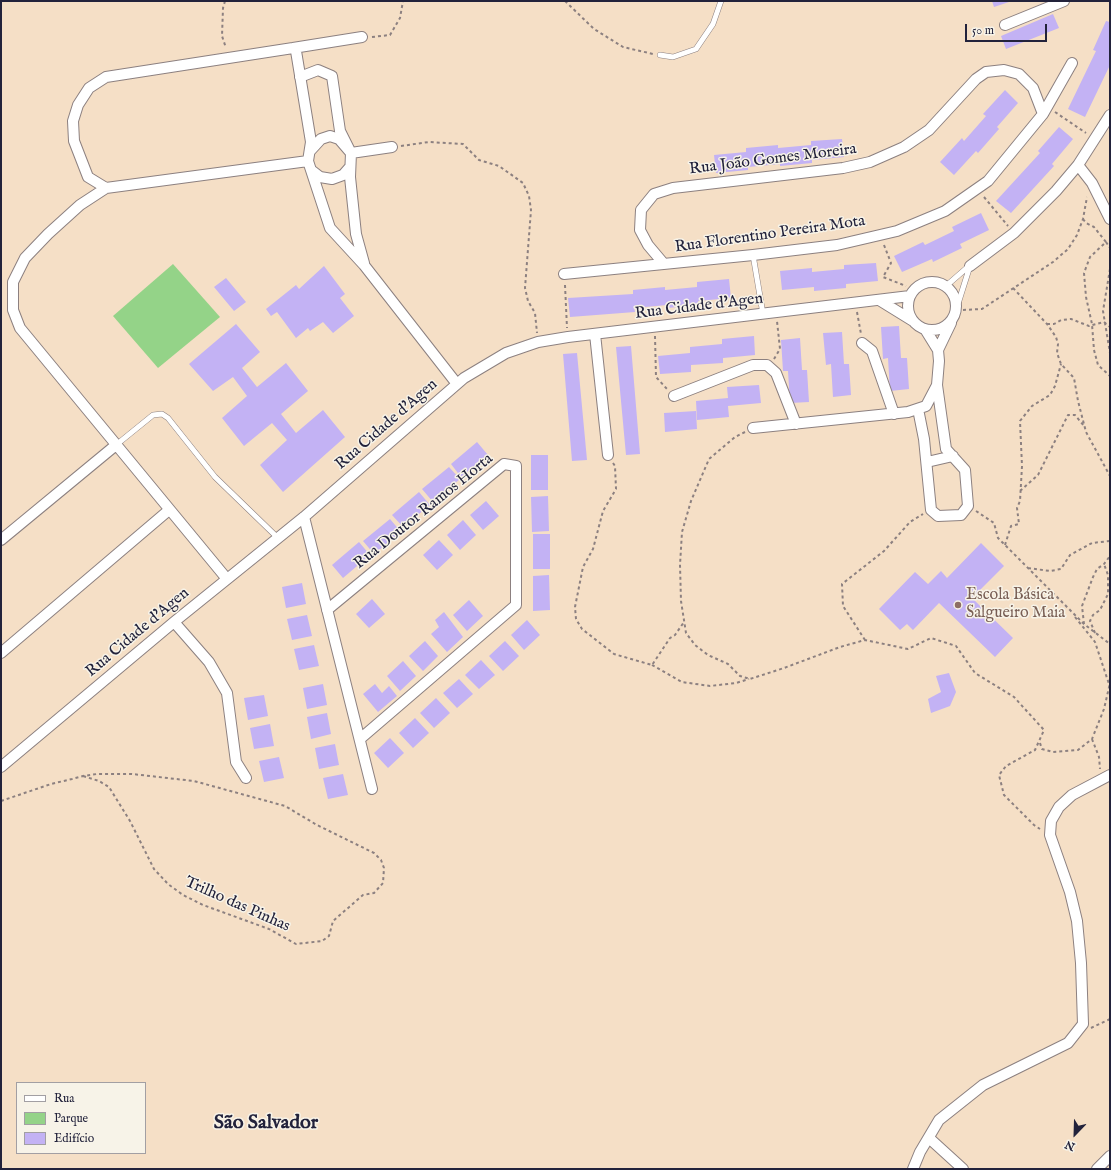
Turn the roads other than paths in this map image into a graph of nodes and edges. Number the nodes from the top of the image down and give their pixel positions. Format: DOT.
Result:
graph roads {
  1 [pos="721,1"];
  2 [pos="1064,1"];
  3 [pos="1005,24"];
  4 [pos="362,37"];
  5 [pos="293,48"];
  6 [pos="660,55"];
  7 [pos="1072,63"];
  8 [pos="300,78"];
  9 [pos="1045,110"];
  10 [pos="1110,115"];
  11 [pos="392,147"];
  12 [pos="351,153"];
  13 [pos="309,161"];
  14 [pos="1078,165"];
  15 [pos="350,167"];
  16 [pos="106,188"];
  17 [pos="1110,219"];
  18 [pos="753,255"];
  19 [pos="664,264"];
  20 [pos="364,265"];
  21 [pos="970,266"];
  22 [pos="564,274"];
  23 [pos="946,286"];
  24 [pos="912,293"];
  25 [pos="879,300"];
  26 [pos="957,309"];
  27 [pos="763,315"];
  28 [pos="913,321"];
  29 [pos="952,321"];
  30 [pos="925,329"];
  31 [pos="595,334"];
  32 [pos="862,343"];
  33 [pos="938,350"];
  34 [pos="457,384"];
  35 [pos="937,384"];
  36 [pos="674,396"];
  37 [pos="918,409"];
  38 [pos="894,414"];
  39 [pos="796,424"];
  40 [pos="753,428"];
  41 [pos="116,445"];
  42 [pos="608,455"];
  43 [pos="953,456"];
  44 [pos="927,462"];
  45 [pos="169,510"];
  46 [pos="304,517"];
  47 [pos="278,538"];
  48 [pos="1,540"];
  49 [pos="227,579"];
  50 [pos="327,610"];
  51 [pos="174,622"];
  52 [pos="1,653"];
  53 [pos="360,739"];
  54 [pos="1,767"];
  55 [pos="1110,775"];
  56 [pos="246,778"];
  57 [pos="372,789"];
  58 [pos="929,1138"];
  59 [pos="1110,1156"];
  60 [pos="913,1169"];
  61 [pos="963,1169"];
  62 [pos="1097,1169"];
  1 -- 6 [label="lane"];
  2 -- 3 [label="street"];
  4 -- 5 [label="street"];
  5 -- 8 [label="street"];
  5 -- 16 [label="street"];
  7 -- 9 [label="street, Rua Florentino Pereira Mota"];
  8 -- 12 [label="street"];
  8 -- 13 [label="street"];
  9 -- 18 [label="street, Rua Florentino Pereira Mota"];
  9 -- 19 [label="street, Rua João Gomes Moreira"];
  10 -- 14 [label="street"];
  11 -- 12 [label="street"];
  12 -- 13 [label="street"];
  12 -- 15 [label="street"];
  13 -- 15 [label="street"];
  13 -- 16 [label="street"];
  13 -- 20 [label="street"];
  14 -- 17 [label="street"];
  14 -- 21 [label="street"];
  15 -- 20 [label="street"];
  16 -- 41 [label="street"];
  18 -- 19 [label="street, Rua Florentino Pereira Mota"];
  18 -- 27 [label="lane"];
  19 -- 22 [label="street, Rua Florentino Pereira Mota"];
  20 -- 34 [label="street"];
  21 -- 23 [label="lane"];
  21 -- 26 [label="lane"];
  23 -- 24 [label="street"];
  23 -- 26 [label="street"];
  24 -- 25 [label="street, Rua Cidade d'Agen"];
  24 -- 28 [label="street"];
  25 -- 27 [label="street, Rua Cidade d'Agen"];
  25 -- 28 [label="street"];
  26 -- 29 [label="street"];
  27 -- 31 [label="street, Rua Cidade d'Agen"];
  28 -- 30 [label="street"];
  29 -- 30 [label="street"];
  29 -- 33 [label="street"];
  30 -- 33 [label="street"];
  31 -- 34 [label="street, Rua Cidade d'Agen"];
  31 -- 42 [label="street"];
  32 -- 38 [label="street"];
  33 -- 35 [label="street"];
  34 -- 46 [label="street, Rua Cidade d'Agen"];
  35 -- 37 [label="street"];
  35 -- 43 [label="street"];
  36 -- 39 [label="street"];
  37 -- 38 [label="street"];
  37 -- 44 [label="street"];
  38 -- 39 [label="street"];
  39 -- 40 [label="street"];
  41 -- 45 [label="street"];
  41 -- 47 [label="lane"];
  41 -- 48 [label="street"];
  43 -- 44 [label="street"];
  43 -- 44 [label="street"];
  45 -- 49 [label="street"];
  45 -- 52 [label="street"];
  46 -- 47 [label="street, Rua Cidade d'Agen"];
  46 -- 50 [label="street"];
  47 -- 49 [label="street, Rua Cidade d'Agen"];
  49 -- 51 [label="street, Rua Cidade d'Agen"];
  50 -- 53 [label="street"];
  50 -- 53 [label="street, Rua Doutor Ramos Horta"];
  51 -- 54 [label="street, Rua Cidade d'Agen"];
  51 -- 56 [label="street"];
  53 -- 57 [label="street"];
  55 -- 58 [label="street"];
  58 -- 60 [label="street"];
  58 -- 61 [label="street"];
  59 -- 62 [label="street"];
}
